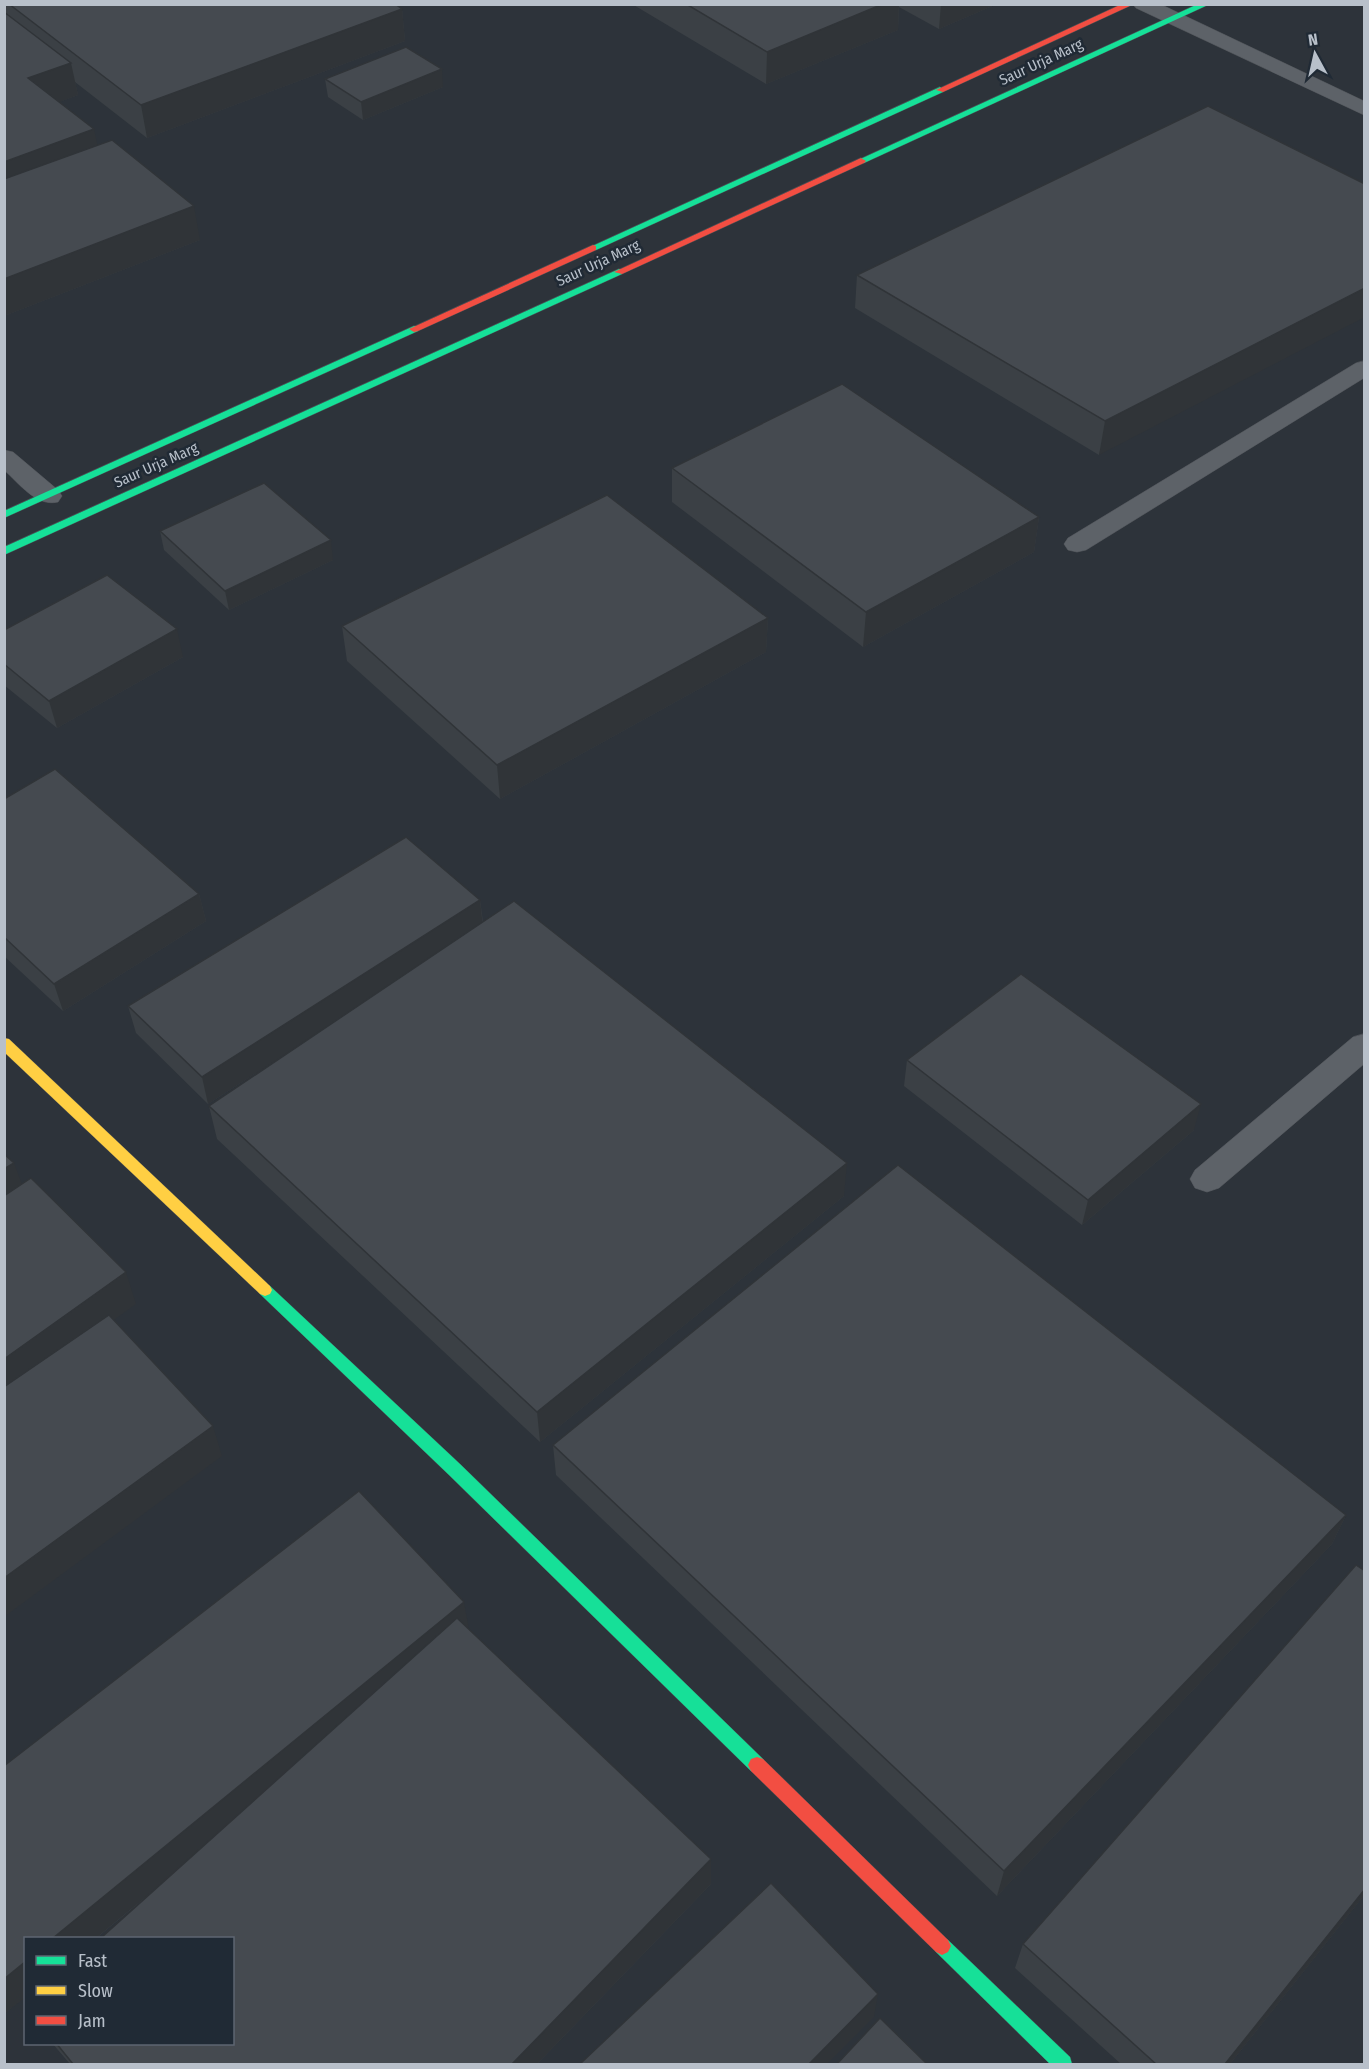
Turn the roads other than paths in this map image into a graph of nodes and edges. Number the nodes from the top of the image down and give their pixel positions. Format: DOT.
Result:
graph roads {
  1 [pos="1130,4"];
  2 [pos="1143,4"];
  3 [pos="1206,4"];
  4 [pos="1174,19"];
  5 [pos="1365,109"];
  6 [pos="1365,368"];
  7 [pos="4,458"];
  8 [pos="49,496"];
  9 [pos="4,515"];
  10 [pos="1077,544"];
  11 [pos="4,552"];
  12 [pos="4,1043"];
  13 [pos="1365,1046"];
  14 [pos="1207,1179"];
  15 [pos="1063,2064"];
  1 -- 8 [label="street, Saur Urja Marg"];
  2 -- 4 [label="lane"];
  3 -- 4 [label="street, Saur Urja Marg"];
  4 -- 5 [label="lane"];
  4 -- 11 [label="street, Saur Urja Marg"];
  6 -- 10 [label="lane"];
  7 -- 8 [label="lane"];
  8 -- 9 [label="street, Saur Urja Marg"];
  12 -- 15 [label="street"];
  13 -- 14 [label="lane"];
}
